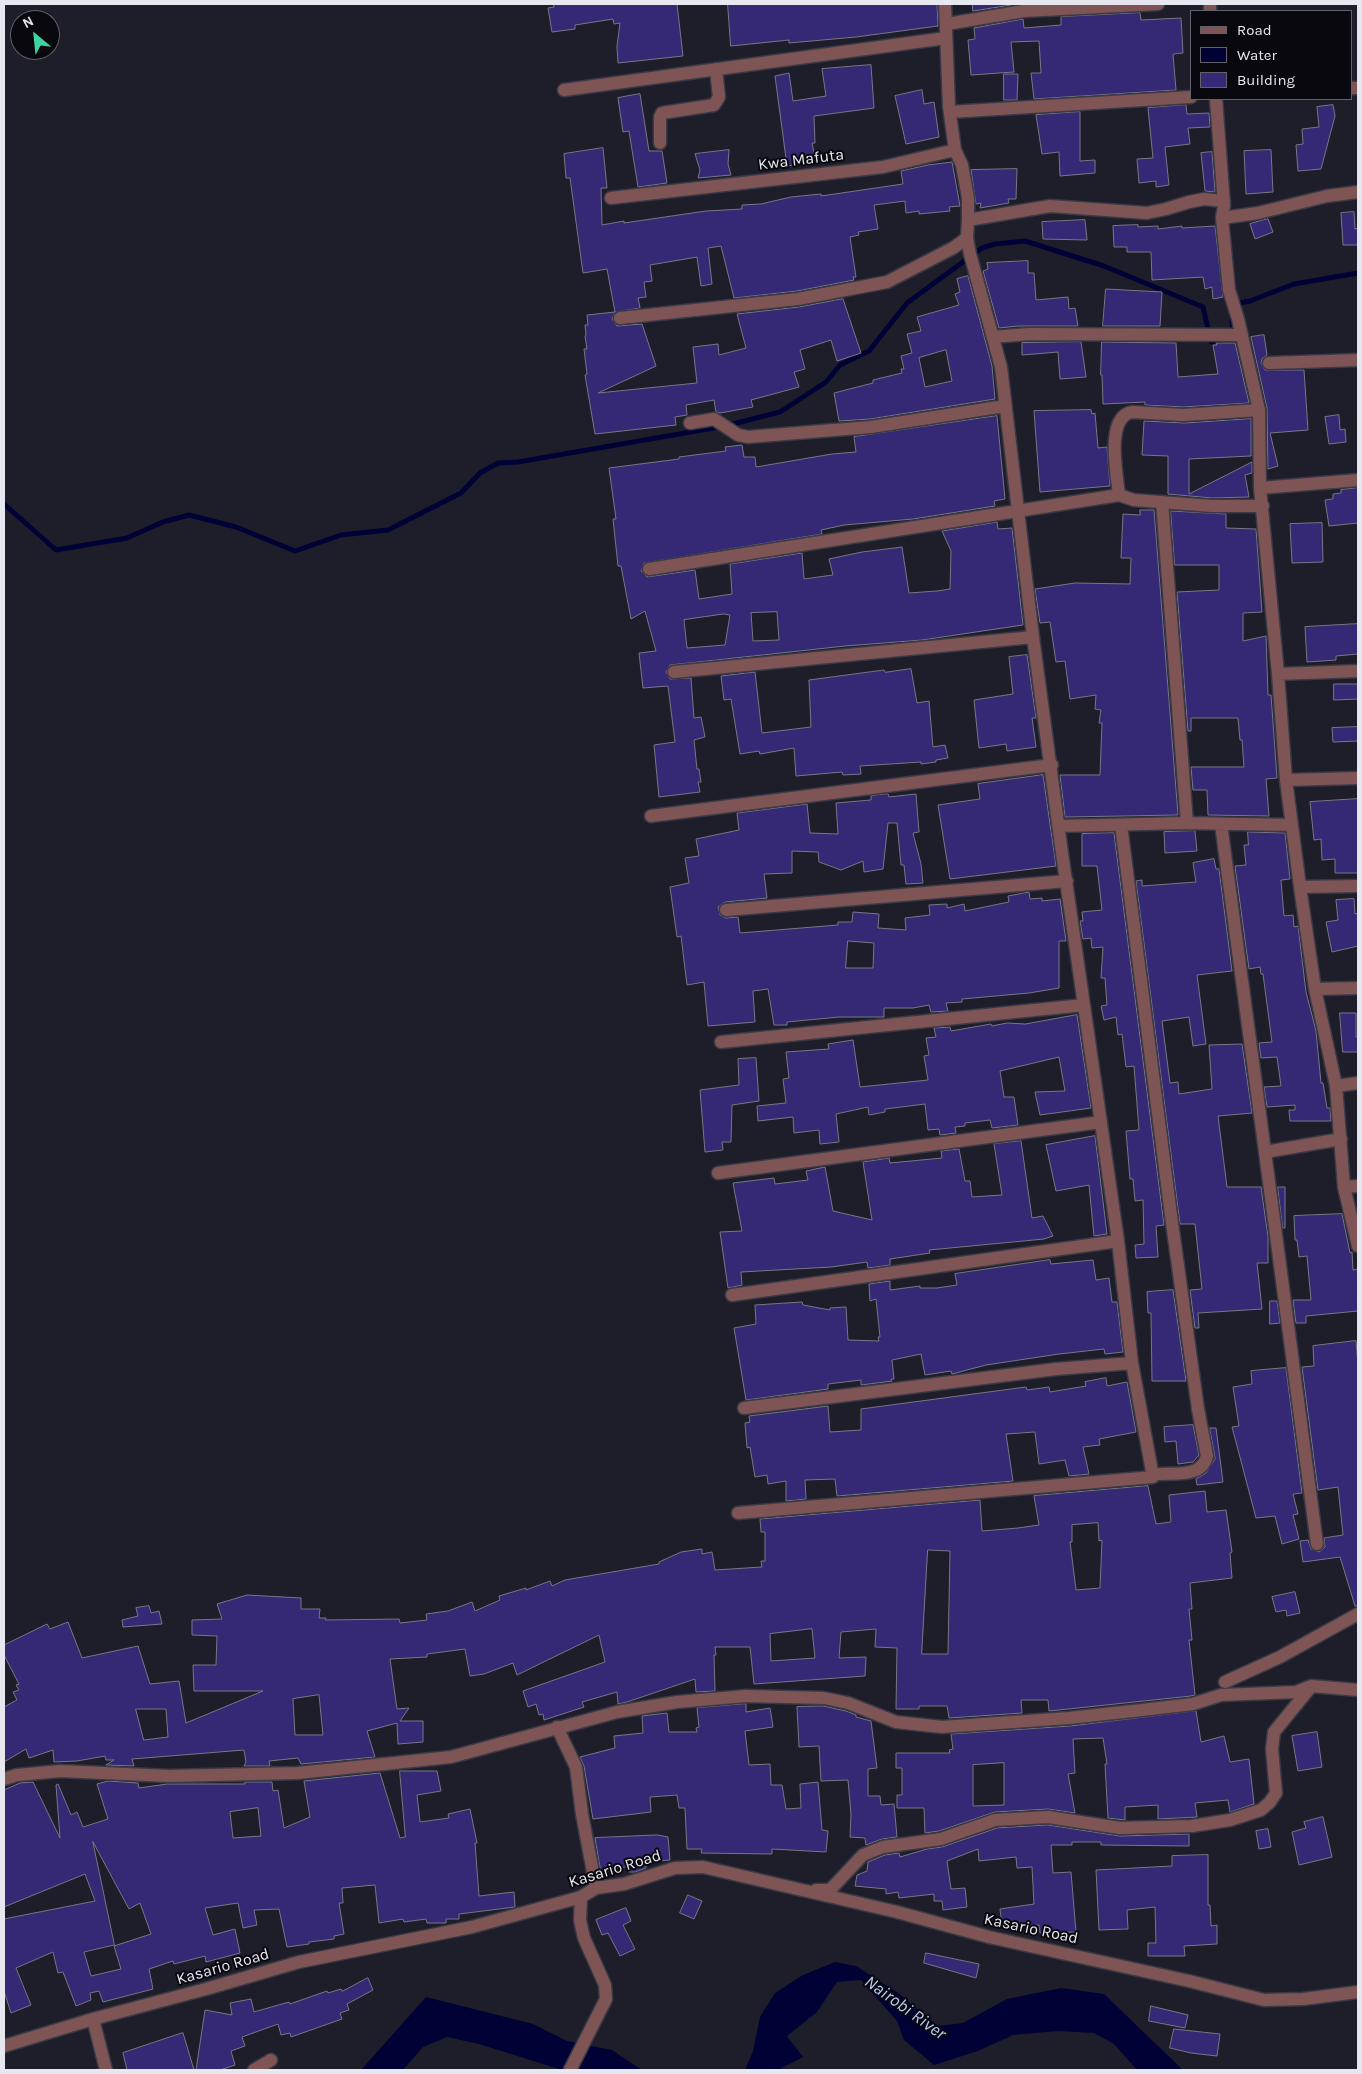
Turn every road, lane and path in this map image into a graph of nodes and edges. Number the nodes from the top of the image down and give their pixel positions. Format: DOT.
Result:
graph roads {
  1 [pos="945,4"];
  2 [pos="1158,4"];
  3 [pos="947,24"];
  4 [pos="946,38"];
  5 [pos="716,69"];
  6 [pos="564,90"];
  7 [pos="1190,97"];
  8 [pos="1216,100"];
  9 [pos="950,112"];
  10 [pos="660,143"];
  11 [pos="956,150"];
  12 [pos="1358,192"];
  13 [pos="611,198"];
  14 [pos="1224,201"];
  15 [pos="1222,218"];
  16 [pos="968,220"];
  17 [pos="967,238"];
  18 [pos="620,318"];
  19 [pos="1242,335"];
  20 [pos="993,337"];
  21 [pos="1358,360"];
  22 [pos="1269,363"];
  23 [pos="1005,406"];
  24 [pos="1259,410"];
  25 [pos="690,423"];
  26 [pos="1358,480"];
  27 [pos="1260,488"];
  28 [pos="1119,496"];
  29 [pos="1162,502"];
  30 [pos="1262,506"];
  31 [pos="1019,511"];
  32 [pos="649,569"];
  33 [pos="1033,637"];
  34 [pos="1358,671"];
  35 [pos="674,672"];
  36 [pos="1278,674"];
  37 [pos="1052,765"];
  38 [pos="1358,778"];
  39 [pos="1286,780"];
  40 [pos="651,816"];
  41 [pos="1187,823"];
  42 [pos="1221,824"];
  43 [pos="1121,825"];
  44 [pos="1292,825"];
  45 [pos="1059,826"];
  46 [pos="1067,881"];
  47 [pos="1358,886"];
  48 [pos="1300,887"];
  49 [pos="726,910"];
  50 [pos="1316,988"];
  51 [pos="1358,988"];
  52 [pos="1084,1005"];
  53 [pos="721,1042"];
  54 [pos="1358,1083"];
  55 [pos="1336,1086"];
  56 [pos="1101,1122"];
  57 [pos="1341,1139"];
  58 [pos="1265,1152"];
  59 [pos="718,1173"];
  60 [pos="1358,1186"];
  61 [pos="1344,1187"];
  62 [pos="1118,1241"];
  63 [pos="1358,1246"];
  64 [pos="732,1295"];
  65 [pos="1132,1364"];
  66 [pos="744,1408"];
  67 [pos="1160,1474"];
  68 [pos="738,1513"];
  69 [pos="1317,1544"];
  70 [pos="1358,1614"];
  71 [pos="1224,1682"];
  72 [pos="1311,1686"];
  73 [pos="1358,1690"];
  74 [pos="557,1727"];
  75 [pos="4,1779"];
  76 [pos="596,1888"];
  77 [pos="803,1890"];
  78 [pos="581,1897"];
  79 [pos="1358,1992"];
  80 [pos="93,2019"];
  81 [pos="4,2046"];
  82 [pos="271,2060"];
  83 [pos="106,2070"];
  84 [pos="254,2070"];
  85 [pos="570,2070"];
  1 -- 3 [label="street"];
  2 -- 3 [label="street"];
  3 -- 4 [label="street"];
  4 -- 5 [label="street"];
  4 -- 9 [label="street"];
  5 -- 6 [label="street"];
  5 -- 10 [label="street"];
  7 -- 9 [label="street"];
  8 -- 14 [label="street"];
  9 -- 11 [label="street"];
  11 -- 13 [label="street, Kwa Mafuta"];
  11 -- 16 [label="street"];
  12 -- 15 [label="street"];
  14 -- 15 [label="street"];
  14 -- 16 [label="street"];
  15 -- 19 [label="street"];
  16 -- 17 [label="street"];
  17 -- 18 [label="street"];
  17 -- 20 [label="street"];
  19 -- 20 [label="street"];
  19 -- 24 [label="street"];
  20 -- 23 [label="street"];
  21 -- 22 [label="street"];
  23 -- 25 [label="street"];
  23 -- 31 [label="street"];
  24 -- 27 [label="street"];
  24 -- 28 [label="street"];
  26 -- 27 [label="street"];
  27 -- 30 [label="street"];
  28 -- 29 [label="street"];
  28 -- 31 [label="street"];
  29 -- 30 [label="street"];
  29 -- 41 [label="street"];
  30 -- 36 [label="street"];
  31 -- 32 [label="street"];
  31 -- 33 [label="street"];
  33 -- 35 [label="street"];
  33 -- 37 [label="street"];
  34 -- 36 [label="street"];
  36 -- 39 [label="street"];
  37 -- 40 [label="street"];
  37 -- 45 [label="street"];
  38 -- 39 [label="street"];
  39 -- 44 [label="street"];
  41 -- 42 [label="street"];
  41 -- 43 [label="street"];
  42 -- 44 [label="street"];
  42 -- 58 [label="street"];
  43 -- 45 [label="street"];
  43 -- 67 [label="street"];
  44 -- 48 [label="street"];
  45 -- 46 [label="street"];
  46 -- 49 [label="street"];
  46 -- 52 [label="street"];
  47 -- 48 [label="street"];
  48 -- 50 [label="street"];
  50 -- 51 [label="street"];
  50 -- 55 [label="street"];
  52 -- 53 [label="street"];
  52 -- 56 [label="street"];
  54 -- 55 [label="street"];
  55 -- 57 [label="street"];
  56 -- 59 [label="street"];
  56 -- 62 [label="street"];
  57 -- 58 [label="street"];
  57 -- 61 [label="street"];
  58 -- 69 [label="street"];
  60 -- 61 [label="street"];
  61 -- 63 [label="street"];
  62 -- 64 [label="street"];
  62 -- 65 [label="street"];
  65 -- 66 [label="street"];
  65 -- 68 [label="street"];
  70 -- 71 [label="street"];
  72 -- 73 [label="street"];
  72 -- 74 [label="street"];
  72 -- 77 [label="street"];
  74 -- 75 [label="street"];
  74 -- 76 [label="street"];
  76 -- 77 [label="street, Kasario Road"];
  76 -- 78 [label="street, Kasario Road"];
  77 -- 79 [label="street, Kasario Road"];
  78 -- 80 [label="street, Kasario Road"];
  78 -- 85 [label="street"];
  80 -- 81 [label="street, Kasario Road"];
  80 -- 83 [label="street"];
  82 -- 84 [label="street"];
}
